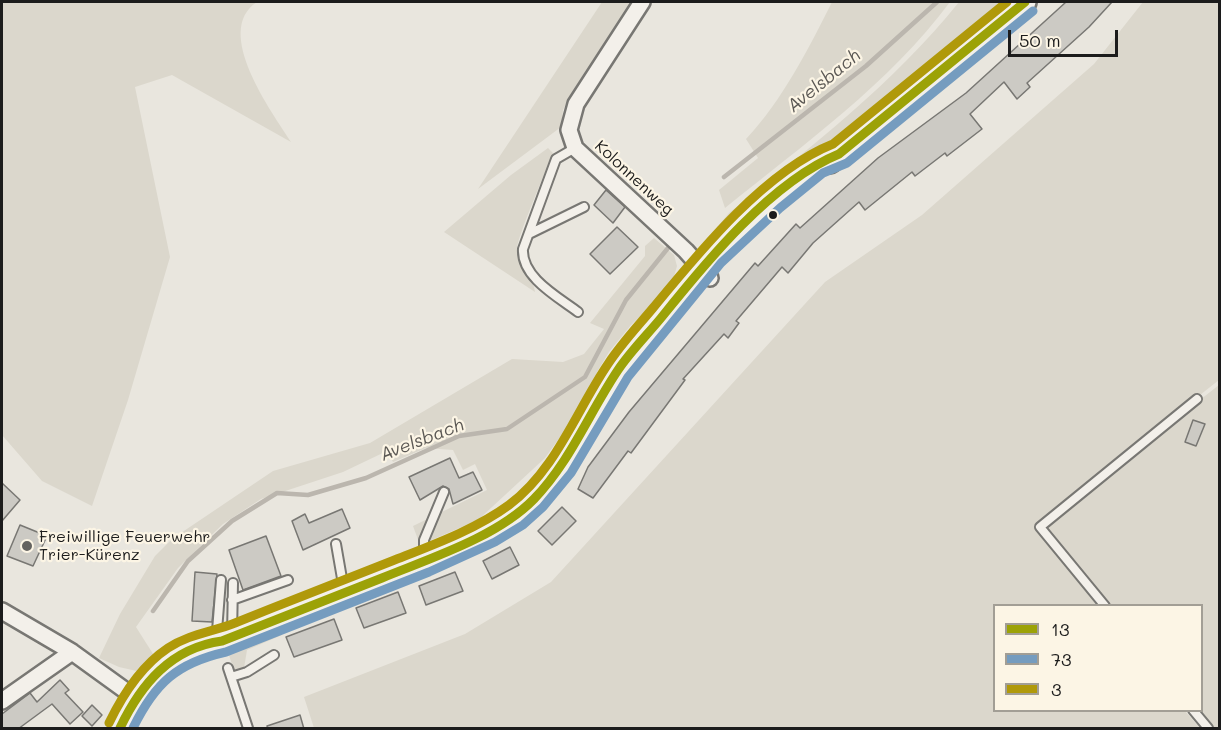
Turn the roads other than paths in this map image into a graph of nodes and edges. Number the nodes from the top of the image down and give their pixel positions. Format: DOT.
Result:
graph roads {
  1 [pos="642,2"];
  2 [pos="1025,2"];
  3 [pos="575,148"];
  4 [pos="584,207"];
  5 [pos="529,234"];
  6 [pos="705,273"];
  7 [pos="578,312"];
  8 [pos="1197,399"];
  9 [pos="582,434"];
  10 [pos="444,492"];
  11 [pos="336,544"];
  12 [pos="424,561"];
  13 [pos="220,580"];
  14 [pos="288,580"];
  15 [pos="233,583"];
  16 [pos="344,592"];
  17 [pos="232,600"];
  18 [pos="1103,604"];
  19 [pos="2,610"];
  20 [pos="227,639"];
  21 [pos="72,652"];
  22 [pos="274,655"];
  23 [pos="228,668"];
  24 [pos="231,677"];
  25 [pos="137,699"];
  26 [pos="2,700"];
  27 [pos="1194,712"];
  28 [pos="120,729"];
  29 [pos="248,729"];
  30 [pos="1208,729"];
  1 -- 3 [label="street, Kolonnenweg"];
  2 -- 6 [label="main road"];
  3 -- 5 [label="lane"];
  3 -- 6 [label="street, Kolonnenweg"];
  4 -- 5 [label="lane"];
  5 -- 7 [label="lane"];
  6 -- 9 [label="main road"];
  6 -- 9 [label="main road"];
  8 -- 18 [label="lane"];
  9 -- 12 [label="main road"];
  10 -- 12 [label="lane"];
  11 -- 16 [label="lane"];
  12 -- 16 [label="main road"];
  13 -- 20 [label="lane"];
  14 -- 17 [label="lane"];
  15 -- 17 [label="lane"];
  16 -- 20 [label="main road"];
  17 -- 20 [label="lane"];
  19 -- 21 [label="street"];
  20 -- 25 [label="main road"];
  21 -- 25 [label="street"];
  21 -- 26 [label="street"];
  22 -- 24 [label="lane"];
  23 -- 24 [label="lane"];
  24 -- 29 [label="lane"];
  25 -- 28 [label="main road"];
  27 -- 30 [label="lane"];
}
